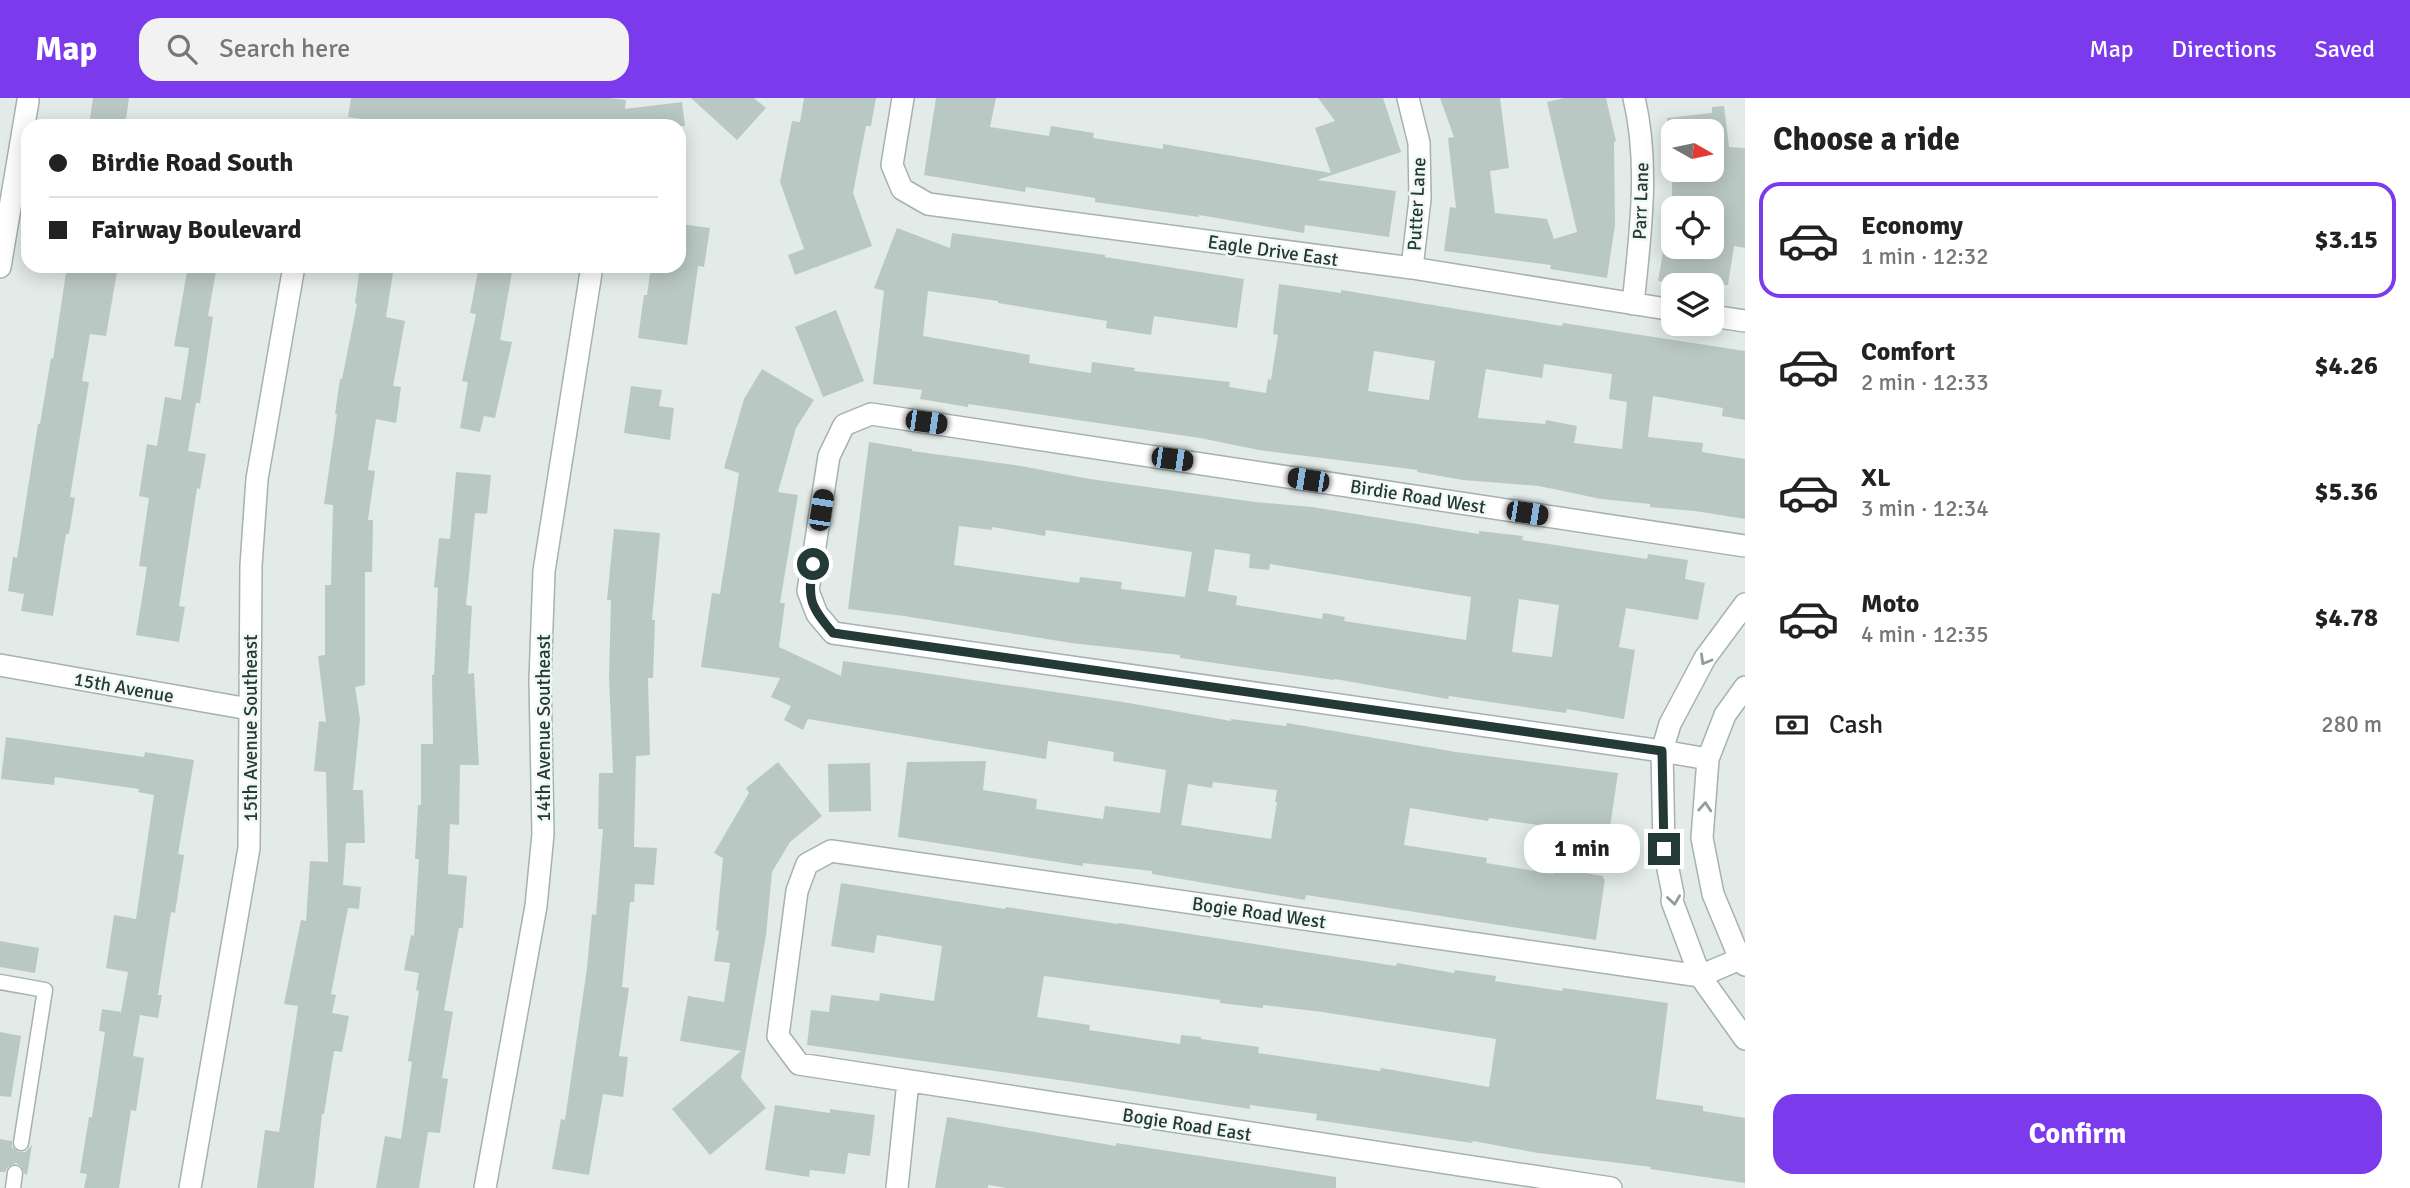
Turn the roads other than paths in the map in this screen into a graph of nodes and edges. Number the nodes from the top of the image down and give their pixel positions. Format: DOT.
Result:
graph roads {
  1 [pos="903,98"];
  2 [pos="1408,98"];
  3 [pos="1634,98"];
  4 [pos="28,101"];
  5 [pos="25,119"];
  6 [pos="21,142"];
  7 [pos="0,267"];
  8 [pos="1412,268"];
  9 [pos="293,273"];
  10 [pos="591,273"];
  11 [pos="1633,304"];
  12 [pos="1661,308"];
  13 [pos="1724,318"];
  14 [pos="1745,321"];
  15 [pos="1745,546"];
  16 [pos="1745,604"];
  17 [pos="0,665"];
  18 [pos="1745,687"];
  19 [pos="249,709"];
  20 [pos="1662,751"];
  21 [pos="1708,759"];
  22 [pos="1743,962"];
  23 [pos="1700,976"];
  24 [pos="0,982"];
  25 [pos="778,1036"];
  26 [pos="1745,1039"];
  27 [pos="908,1081"];
  28 [pos="21,1143"];
  29 [pos="190,1188"];
  30 [pos="485,1188"];
  31 [pos="897,1188"];
  32 [pos="1611,1188"];
  1 -- 8 [label="street, Eagle Drive East"];
  2 -- 8 [label="street, Putter Lane"];
  3 -- 11 [label="street, Parr Lane"];
  4 -- 5 [label="street"];
  6 -- 7 [label="street"];
  8 -- 11 [label="street, Eagle Drive East"];
  9 -- 19 [label="street, 15th Avenue Southeast"];
  10 -- 30 [label="street, 14th Avenue Southeast"];
  11 -- 12 [label="street, Eagle Drive East"];
  13 -- 14 [label="street"];
  15 -- 20 [label="street, Birdie Road West"];
  16 -- 20 [label="street, one-way"];
  17 -- 19 [label="street, 15th Avenue"];
  18 -- 21 [label="street"];
  19 -- 29 [label="street, 15th Avenue Southeast"];
  20 -- 21 [label="street"];
  20 -- 23 [label="street, one-way"];
  22 -- 21 [label="street, one-way"];
  22 -- 23 [label="street"];
  23 -- 25 [label="street, Bogie Road West"];
  23 -- 26 [label="street"];
  24 -- 28 [label="lane"];
  25 -- 27 [label="street, Bogie Road East"];
  27 -- 31 [label="street"];
  27 -- 32 [label="street, Bogie Road East"];
}
